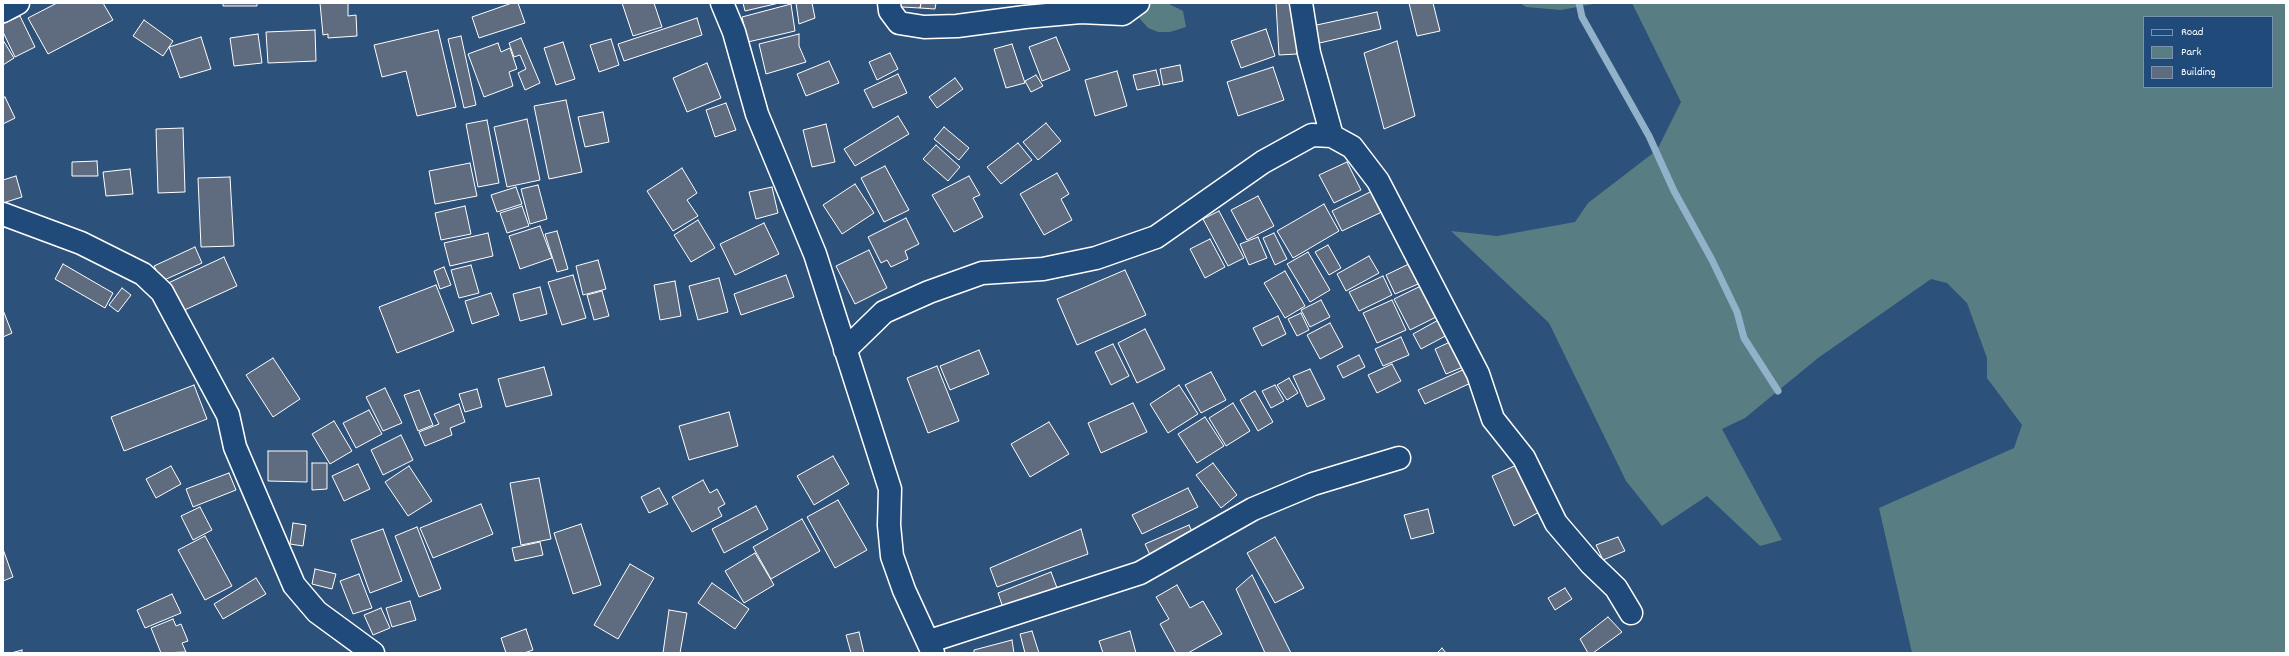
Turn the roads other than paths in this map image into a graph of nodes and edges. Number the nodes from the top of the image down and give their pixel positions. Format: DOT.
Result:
graph roads {
  1 [pos="18,3"];
  2 [pos="722,3"];
  3 [pos="889,3"];
  4 [pos="1138,3"];
  5 [pos="1301,3"];
  6 [pos="3,11"];
  7 [pos="1332,136"];
  8 [pos="3,214"];
  9 [pos="845,350"];
  10 [pos="1399,458"];
  11 [pos="1631,613"];
  12 [pos="931,647"];
  13 [pos="373,653"];
  1 -- 6 [label="street"];
  2 -- 9 [label="street"];
  3 -- 4 [label="street"];
  5 -- 7 [label="street"];
  7 -- 9 [label="street"];
  7 -- 11 [label="street"];
  8 -- 13 [label="street"];
  9 -- 12 [label="street"];
  10 -- 12 [label="street"];
}
